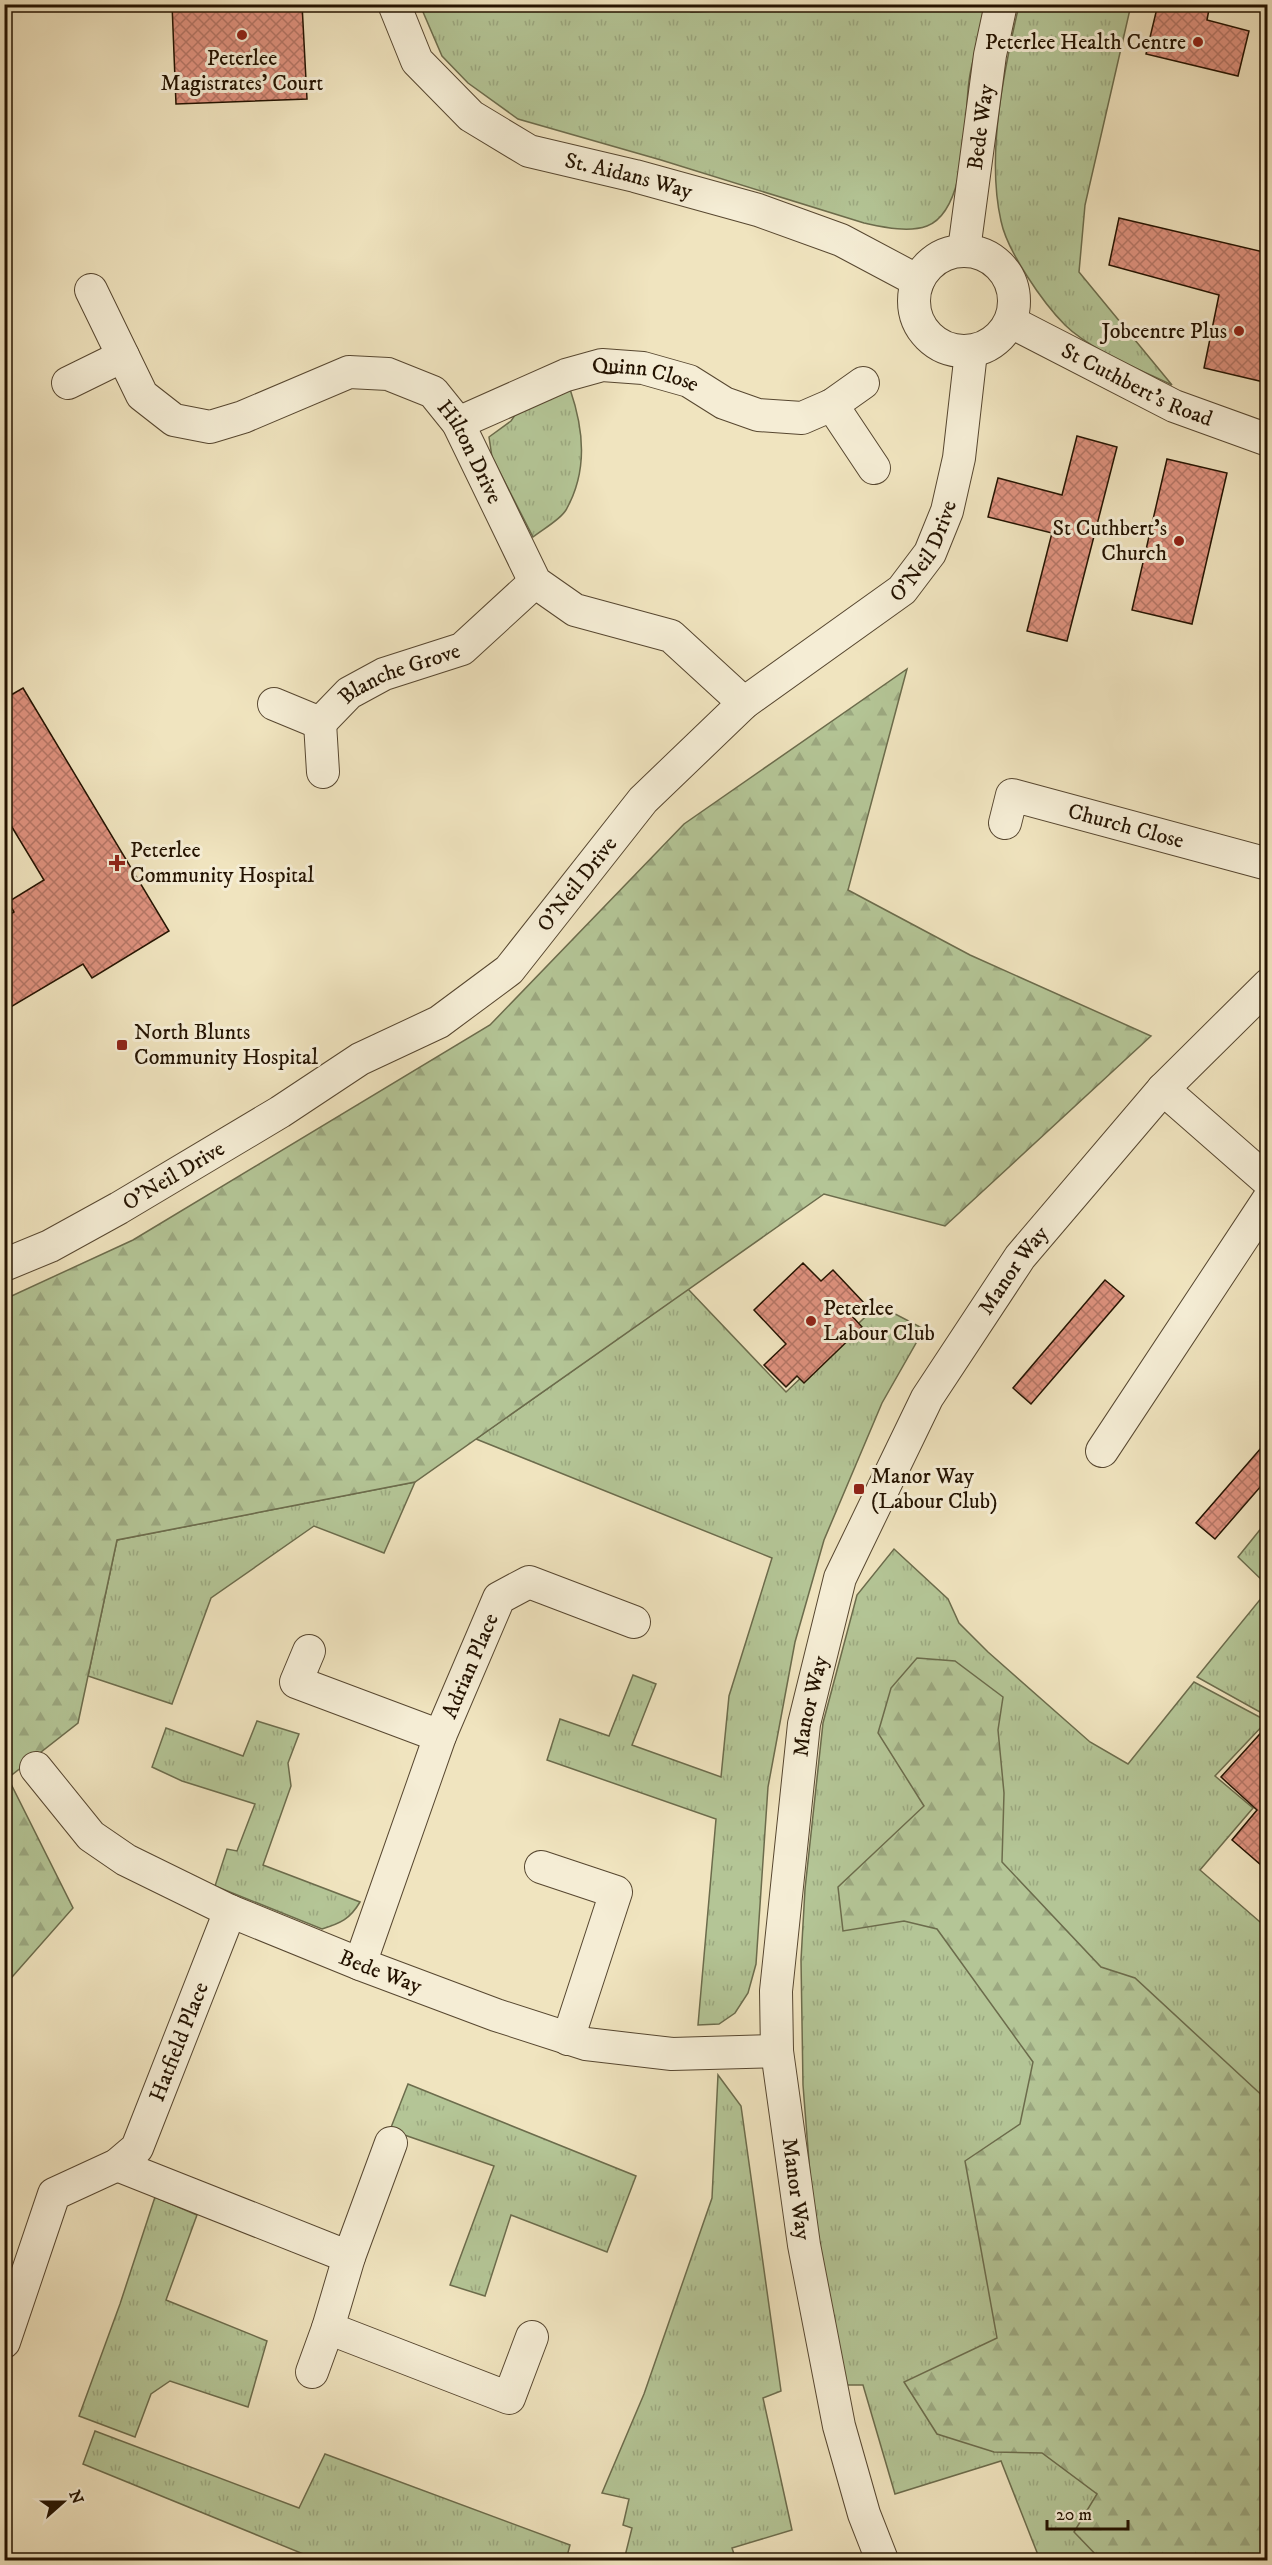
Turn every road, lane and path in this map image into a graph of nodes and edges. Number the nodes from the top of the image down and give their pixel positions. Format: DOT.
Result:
graph roads {
  1 [pos="394,4"];
  2 [pos="1001,4"];
  3 [pos="964,250"];
  4 [pos="918,281"];
  5 [pos="91,290"];
  6 [pos="1011,322"];
  7 [pos="972,352"];
  8 [pos="123,356"];
  9 [pos="863,382"];
  10 [pos="68,383"];
  11 [pos="832,405"];
  12 [pos="459,423"];
  13 [pos="1268,440"];
  14 [pos="874,468"];
  15 [pos="535,582"];
  16 [pos="744,703"];
  17 [pos="274,704"];
  18 [pos="320,723"];
  19 [pos="323,772"];
  20 [pos="1005,823"];
  21 [pos="1268,864"];
  22 [pos="1268,985"];
  23 [pos="1163,1089"];
  24 [pos="1268,1181"];
  25 [pos="1268,1200"];
  26 [pos="4,1265"];
  27 [pos="1102,1450"];
  28 [pos="634,1622"];
  29 [pos="309,1651"];
  30 [pos="440,1736"];
  31 [pos="36,1768"];
  32 [pos="541,1867"];
  33 [pos="230,1911"];
  34 [pos="360,1964"];
  35 [pos="568,2039"];
  36 [pos="777,2051"];
  37 [pos="392,2143"];
  38 [pos="117,2164"];
  39 [pos="349,2257"];
  40 [pos="328,2328"];
  41 [pos="532,2337"];
  42 [pos="4,2342"];
  43 [pos="312,2372"];
  44 [pos="882,2560"];
  1 -- 4 [label="street, St. Aidans Way"];
  2 -- 3 [label="street, Bede Way"];
  3 -- 4 [label="street"];
  3 -- 6 [label="street"];
  4 -- 7 [label="street"];
  5 -- 8 [label="street, Hilton Drive"];
  6 -- 7 [label="street"];
  6 -- 13 [label="street, St Cuthbert's Road"];
  7 -- 16 [label="street, O'Neil Drive"];
  8 -- 10 [label="street"];
  8 -- 12 [label="street, Hilton Drive"];
  9 -- 11 [label="street, Quinn Close"];
  11 -- 12 [label="street, Quinn Close"];
  11 -- 14 [label="street"];
  12 -- 15 [label="street, Hilton Drive"];
  15 -- 16 [label="street, Hilton Drive"];
  15 -- 18 [label="street, Blanche Grove"];
  16 -- 26 [label="street, O'Neil Drive"];
  17 -- 18 [label="street, Blanche Grove"];
  18 -- 19 [label="street, Blanche Grove"];
  20 -- 21 [label="street, Church Close"];
  22 -- 23 [label="street, Manor Way"];
  23 -- 24 [label="street"];
  23 -- 36 [label="street, Manor Way"];
  25 -- 27 [label="street"];
  28 -- 30 [label="street, Adrian Place"];
  29 -- 30 [label="street, Adrian Place"];
  30 -- 34 [label="street, Adrian Place"];
  31 -- 33 [label="street, Bede Way"];
  32 -- 35 [label="street"];
  33 -- 34 [label="street, Bede Way"];
  33 -- 38 [label="street, Hatfield Place"];
  34 -- 35 [label="street, Bede Way"];
  35 -- 36 [label="street, Bede Way"];
  36 -- 44 [label="street, Manor Way"];
  37 -- 39 [label="street"];
  38 -- 39 [label="street"];
  38 -- 42 [label="street, Hatfield Place"];
  39 -- 40 [label="street"];
  40 -- 41 [label="street"];
  40 -- 43 [label="street"];
}
